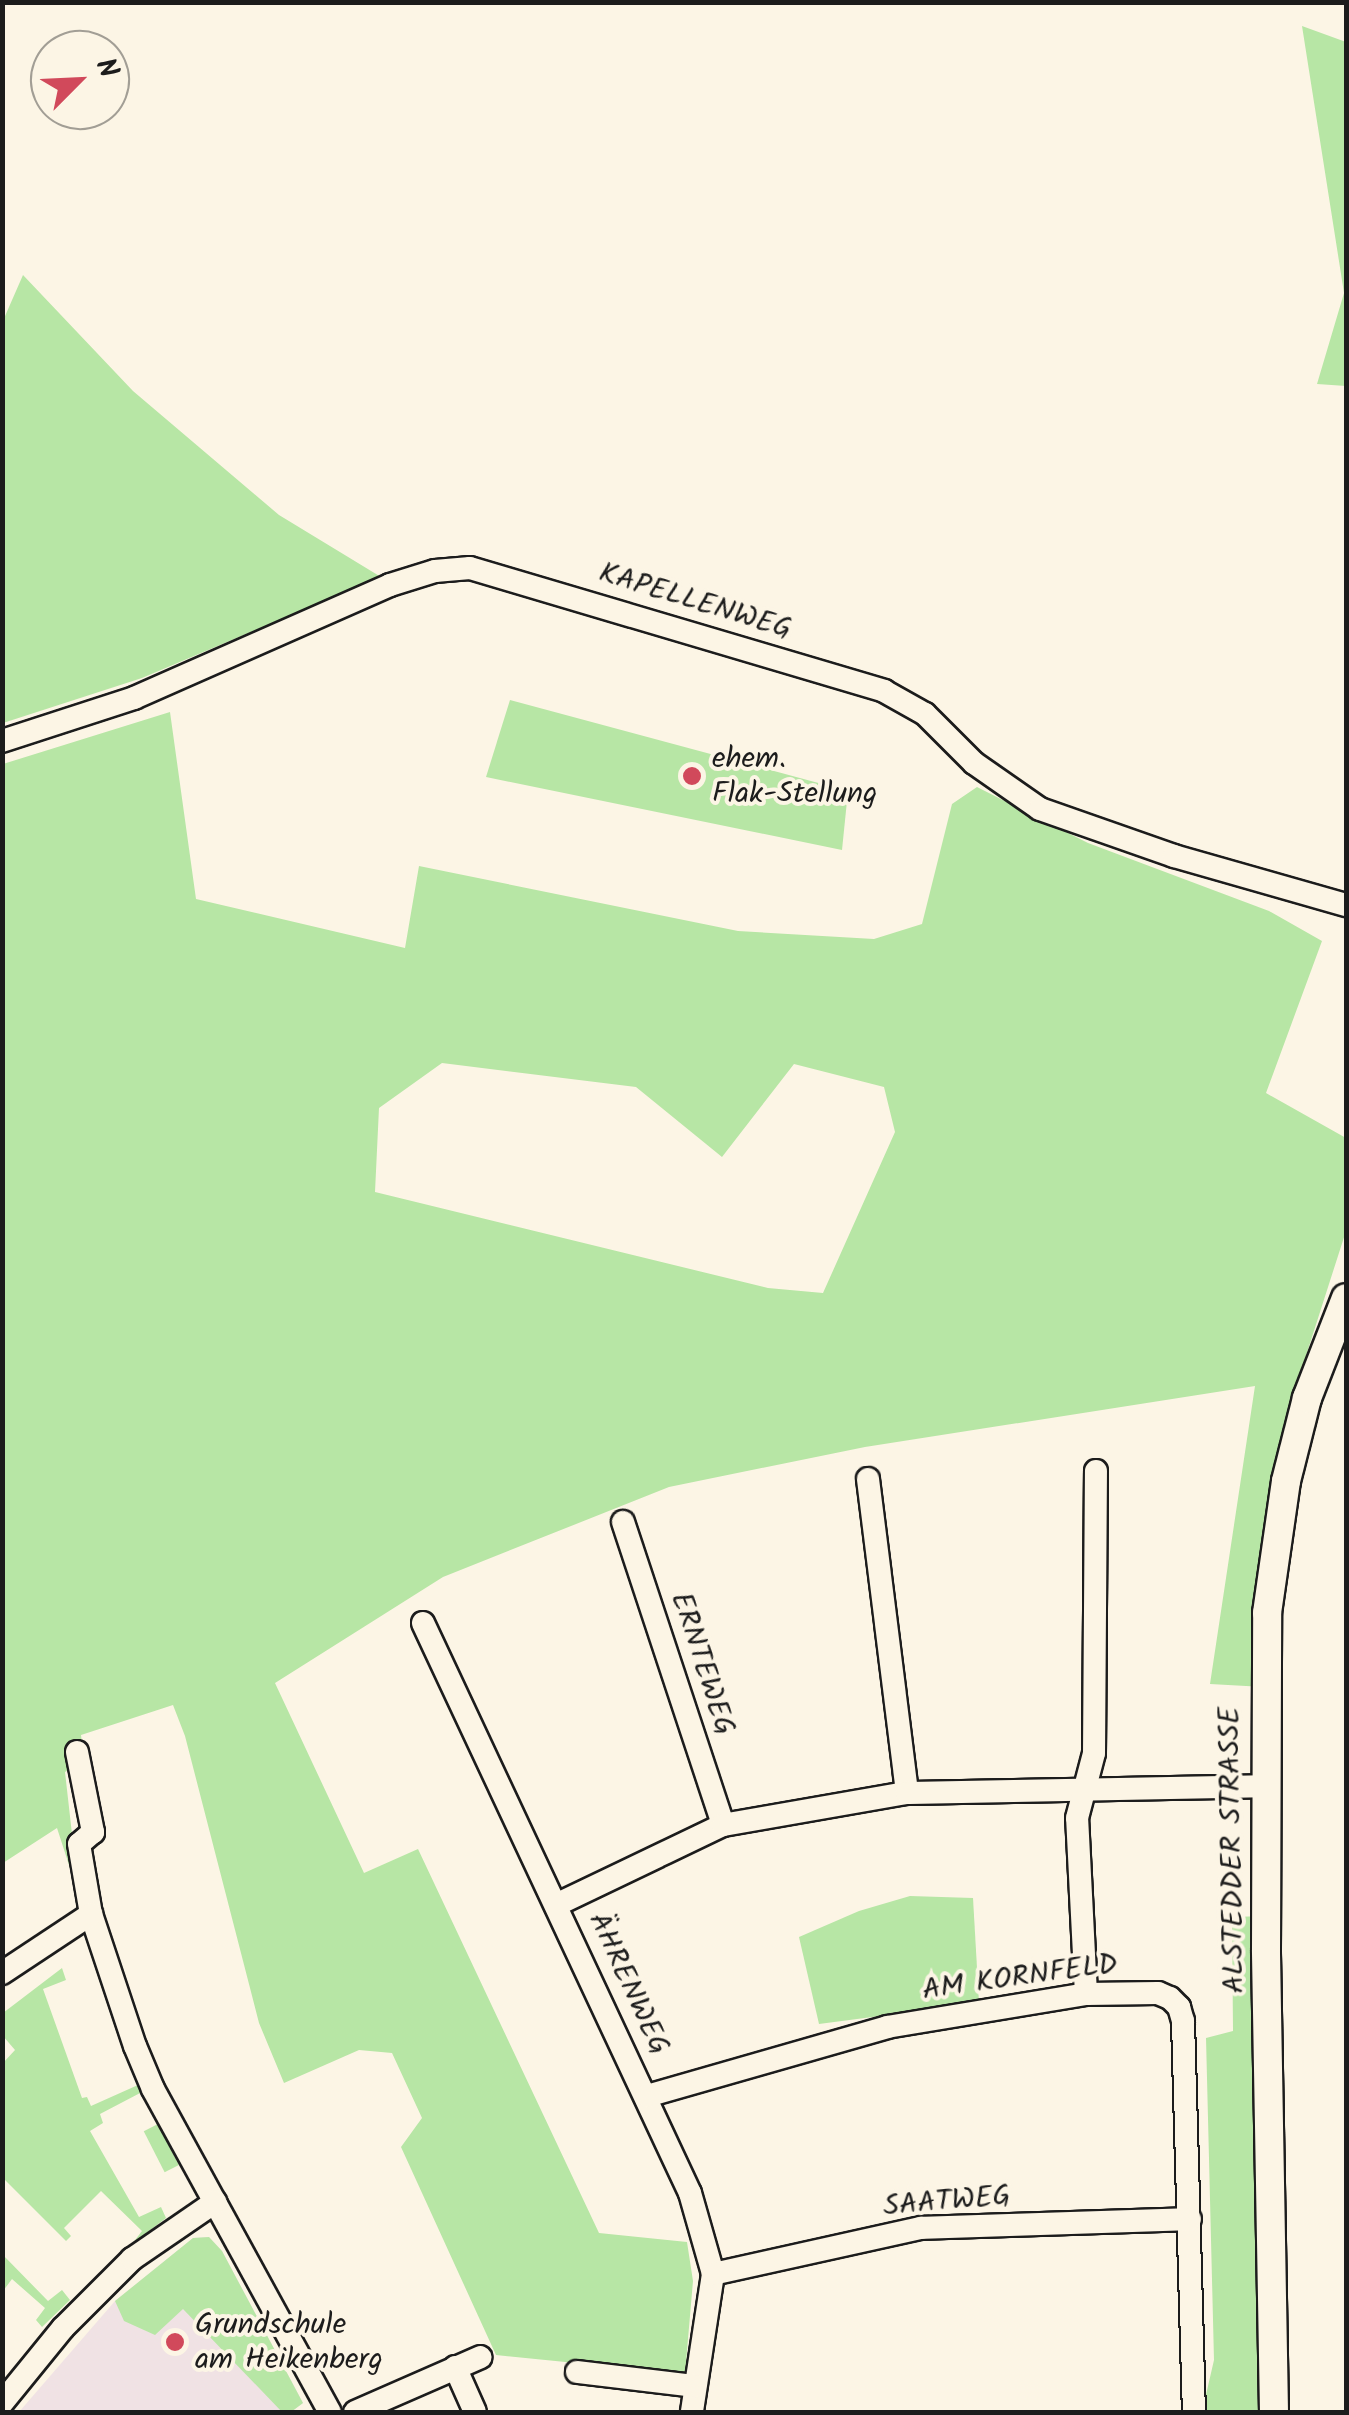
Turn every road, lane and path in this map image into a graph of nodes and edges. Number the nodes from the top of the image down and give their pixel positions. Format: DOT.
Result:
graph roads {
  1 [pos="2,741"];
  2 [pos="1346,905"];
  3 [pos="1346,1298"];
  4 [pos="1096,1471"];
  5 [pos="868,1478"];
  6 [pos="623,1522"];
  7 [pos="423,1623"];
  8 [pos="77,1752"];
  9 [pos="1086,1786"];
  10 [pos="1264,1786"];
  11 [pos="907,1792"];
  12 [pos="723,1825"];
  13 [pos="558,1904"];
  14 [pos="91,1914"];
  15 [pos="2,1972"];
  16 [pos="1086,1994"];
  17 [pos="647,2096"];
  18 [pos="216,2202"];
  19 [pos="1190,2218"];
  20 [pos="713,2274"];
  21 [pos="481,2356"];
  22 [pos="455,2367"];
  23 [pos="577,2372"];
  24 [pos="695,2386"];
  25 [pos="2,2403"];
  26 [pos="330,2412"];
  27 [pos="356,2412"];
  28 [pos="476,2412"];
  29 [pos="692,2412"];
  30 [pos="1194,2412"];
  31 [pos="1274,2412"];
  1 -- 2 [label="street, KAPELLENWEG"];
  3 -- 10 [label="street, ALSTEDDER STRASSE"];
  4 -- 9 [label="street"];
  5 -- 11 [label="street"];
  6 -- 12 [label="street, ERNTEWEG"];
  7 -- 13 [label="street, ÄHRENWEG"];
  8 -- 14 [label="street"];
  9 -- 10 [label="street"];
  9 -- 11 [label="street"];
  9 -- 16 [label="street"];
  10 -- 31 [label="street, ALSTEDDER STRASSE"];
  11 -- 12 [label="street"];
  12 -- 13 [label="street"];
  13 -- 17 [label="street, ÄHRENWEG"];
  14 -- 15 [label="street"];
  14 -- 18 [label="street"];
  16 -- 17 [label="street, AM KORNFELD"];
  16 -- 19 [label="street, AM KORNFELD"];
  17 -- 20 [label="street, ÄHRENWEG"];
  18 -- 25 [label="street"];
  18 -- 26 [label="street"];
  19 -- 20 [label="street, SAATWEG"];
  19 -- 30 [label="street, AM KORNFELD"];
  20 -- 24 [label="street, ÄHRENWEG"];
  21 -- 22 [label="street"];
  22 -- 27 [label="street"];
  22 -- 28 [label="street"];
  23 -- 24 [label="street"];
  24 -- 29 [label="street, ÄHRENWEG"];
}
